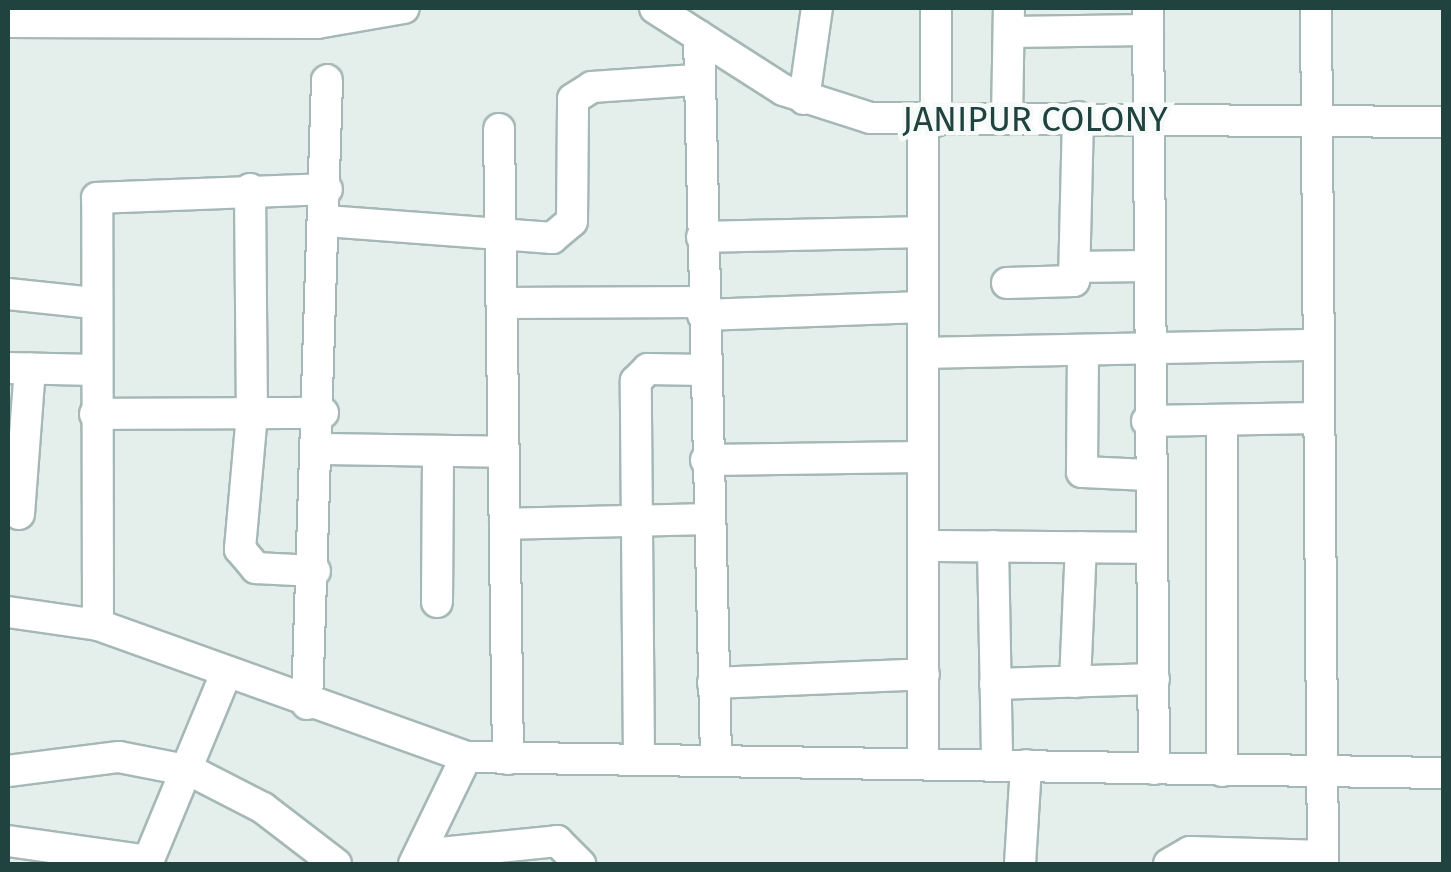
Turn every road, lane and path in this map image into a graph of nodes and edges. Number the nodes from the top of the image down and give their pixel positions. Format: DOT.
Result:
graph roads {
  1 [pos="404,8"];
  2 [pos="655,8"];
  3 [pos="817,8"];
  4 [pos="936,8"];
  5 [pos="1316,8"];
  6 [pos="348,14"];
  7 [pos="82,16"];
  8 [pos="219,16"];
  9 [pos="1148,18"];
  10 [pos="1073,19"];
  11 [pos="1009,20"];
  12 [pos="8,22"];
  13 [pos="699,36"];
  14 [pos="327,80"];
  15 [pos="695,80"];
  16 [pos="804,99"];
  17 [pos="1078,117"];
  18 [pos="1151,117"];
  19 [pos="1006,119"];
  20 [pos="930,121"];
  21 [pos="1444,122"];
  22 [pos="1316,124"];
  23 [pos="499,129"];
  24 [pos="250,189"];
  25 [pos="327,189"];
  26 [pos="326,221"];
  27 [pos="502,232"];
  28 [pos="923,232"];
  29 [pos="702,237"];
  30 [pos="1145,266"];
  31 [pos="1075,267"];
  32 [pos="1007,283"];
  33 [pos="8,294"];
  34 [pos="94,303"];
  35 [pos="503,304"];
  36 [pos="923,307"];
  37 [pos="703,308"];
  38 [pos="1316,344"];
  39 [pos="1083,352"];
  40 [pos="1148,352"];
  41 [pos="923,353"];
  42 [pos="19,368"];
  43 [pos="95,370"];
  44 [pos="704,370"];
  45 [pos="324,413"];
  46 [pos="96,414"];
  47 [pos="252,414"];
  48 [pos="1316,418"];
  49 [pos="1222,420"];
  50 [pos="1147,421"];
  51 [pos="16,434"];
  52 [pos="322,448"];
  53 [pos="438,452"];
  54 [pos="504,452"];
  55 [pos="923,457"];
  56 [pos="706,460"];
  57 [pos="1149,475"];
  58 [pos="20,514"];
  59 [pos="706,518"];
  60 [pos="637,520"];
  61 [pos="505,524"];
  62 [pos="923,546"];
  63 [pos="993,546"];
  64 [pos="1080,547"];
  65 [pos="1151,548"];
  66 [pos="315,572"];
  67 [pos="436,602"];
  68 [pos="8,612"];
  69 [pos="98,625"];
  70 [pos="226,673"];
  71 [pos="924,674"];
  72 [pos="1154,679"];
  73 [pos="1075,682"];
  74 [pos="713,683"];
  75 [pos="996,684"];
  76 [pos="307,704"];
  77 [pos="466,757"];
  78 [pos="639,758"];
  79 [pos="716,758"];
  80 [pos="508,759"];
  81 [pos="923,762"];
  82 [pos="1012,765"];
  83 [pos="1154,769"];
  84 [pos="8,771"];
  85 [pos="191,771"];
  86 [pos="1222,771"];
  87 [pos="1444,773"];
  88 [pos="1319,774"];
  89 [pos="8,841"];
  90 [pos="1244,858"];
  91 [pos="417,860"];
  92 [pos="1323,860"];
  93 [pos="148,863"];
  94 [pos="333,864"];
  95 [pos="580,864"];
  96 [pos="1020,864"];
  97 [pos="1168,864"];
  1 -- 6 [label="street"];
  2 -- 13 [label="street, JANIPUR COLONY"];
  3 -- 16 [label="street"];
  4 -- 20 [label="street"];
  5 -- 22 [label="street"];
  6 -- 8 [label="street"];
  7 -- 8 [label="street"];
  7 -- 12 [label="street"];
  9 -- 10 [label="street"];
  9 -- 18 [label="street"];
  10 -- 11 [label="street"];
  11 -- 19 [label="street"];
  13 -- 15 [label="street"];
  13 -- 16 [label="street, JANIPUR COLONY"];
  14 -- 25 [label="street"];
  15 -- 27 [label="street"];
  15 -- 29 [label="street"];
  16 -- 20 [label="street, JANIPUR COLONY"];
  17 -- 18 [label="street, JANIPUR COLONY"];
  17 -- 19 [label="street, JANIPUR COLONY"];
  17 -- 31 [label="street"];
  18 -- 22 [label="street, JANIPUR COLONY"];
  18 -- 30 [label="street"];
  19 -- 20 [label="street, JANIPUR COLONY"];
  20 -- 28 [label="street"];
  21 -- 22 [label="street, JANIPUR COLONY"];
  22 -- 38 [label="street"];
  23 -- 27 [label="street"];
  24 -- 25 [label="street"];
  24 -- 34 [label="street"];
  24 -- 47 [label="street"];
  25 -- 26 [label="street"];
  26 -- 27 [label="street"];
  26 -- 45 [label="street"];
  27 -- 35 [label="street"];
  28 -- 29 [label="street"];
  28 -- 36 [label="street"];
  29 -- 37 [label="street"];
  30 -- 31 [label="street"];
  30 -- 40 [label="street"];
  31 -- 32 [label="street"];
  33 -- 34 [label="street"];
  34 -- 43 [label="street"];
  35 -- 37 [label="street"];
  35 -- 54 [label="street"];
  36 -- 37 [label="street"];
  36 -- 41 [label="street"];
  37 -- 44 [label="street"];
  38 -- 40 [label="street"];
  38 -- 48 [label="street"];
  39 -- 40 [label="street"];
  39 -- 41 [label="street"];
  39 -- 57 [label="street"];
  40 -- 50 [label="street"];
  41 -- 55 [label="street"];
  42 -- 43 [label="street"];
  42 -- 51 [label="street"];
  43 -- 46 [label="street"];
  44 -- 56 [label="street"];
  44 -- 60 [label="street"];
  45 -- 47 [label="street"];
  45 -- 52 [label="street"];
  46 -- 47 [label="street"];
  46 -- 69 [label="street"];
  47 -- 66 [label="street"];
  48 -- 49 [label="street"];
  48 -- 88 [label="street"];
  49 -- 50 [label="street"];
  49 -- 86 [label="street"];
  50 -- 57 [label="street"];
  51 -- 58 [label="street"];
  52 -- 53 [label="street"];
  52 -- 66 [label="street"];
  53 -- 54 [label="street"];
  53 -- 67 [label="street"];
  54 -- 61 [label="street"];
  55 -- 56 [label="street"];
  55 -- 62 [label="street"];
  56 -- 59 [label="street"];
  57 -- 65 [label="street"];
  59 -- 60 [label="street"];
  59 -- 74 [label="street"];
  60 -- 61 [label="street"];
  60 -- 78 [label="street"];
  61 -- 80 [label="street"];
  62 -- 63 [label="street"];
  62 -- 71 [label="street"];
  63 -- 64 [label="street"];
  63 -- 75 [label="street"];
  64 -- 65 [label="street"];
  64 -- 73 [label="street"];
  65 -- 72 [label="street"];
  66 -- 76 [label="street"];
  68 -- 69 [label="street"];
  69 -- 70 [label="street"];
  70 -- 76 [label="street"];
  70 -- 85 [label="street"];
  71 -- 74 [label="street"];
  71 -- 81 [label="street"];
  72 -- 73 [label="street"];
  72 -- 83 [label="street"];
  73 -- 75 [label="street"];
  74 -- 79 [label="street"];
  75 -- 82 [label="street"];
  76 -- 77 [label="street"];
  77 -- 80 [label="street"];
  77 -- 91 [label="street"];
  78 -- 79 [label="street"];
  78 -- 80 [label="street"];
  79 -- 81 [label="street"];
  81 -- 82 [label="street"];
  82 -- 83 [label="street"];
  82 -- 96 [label="street"];
  83 -- 86 [label="street"];
  84 -- 85 [label="street"];
  85 -- 93 [label="street"];
  85 -- 94 [label="street"];
  86 -- 88 [label="street"];
  87 -- 88 [label="street"];
  88 -- 92 [label="street"];
  89 -- 93 [label="street"];
  90 -- 92 [label="street"];
  90 -- 97 [label="street"];
  91 -- 95 [label="street"];
}
